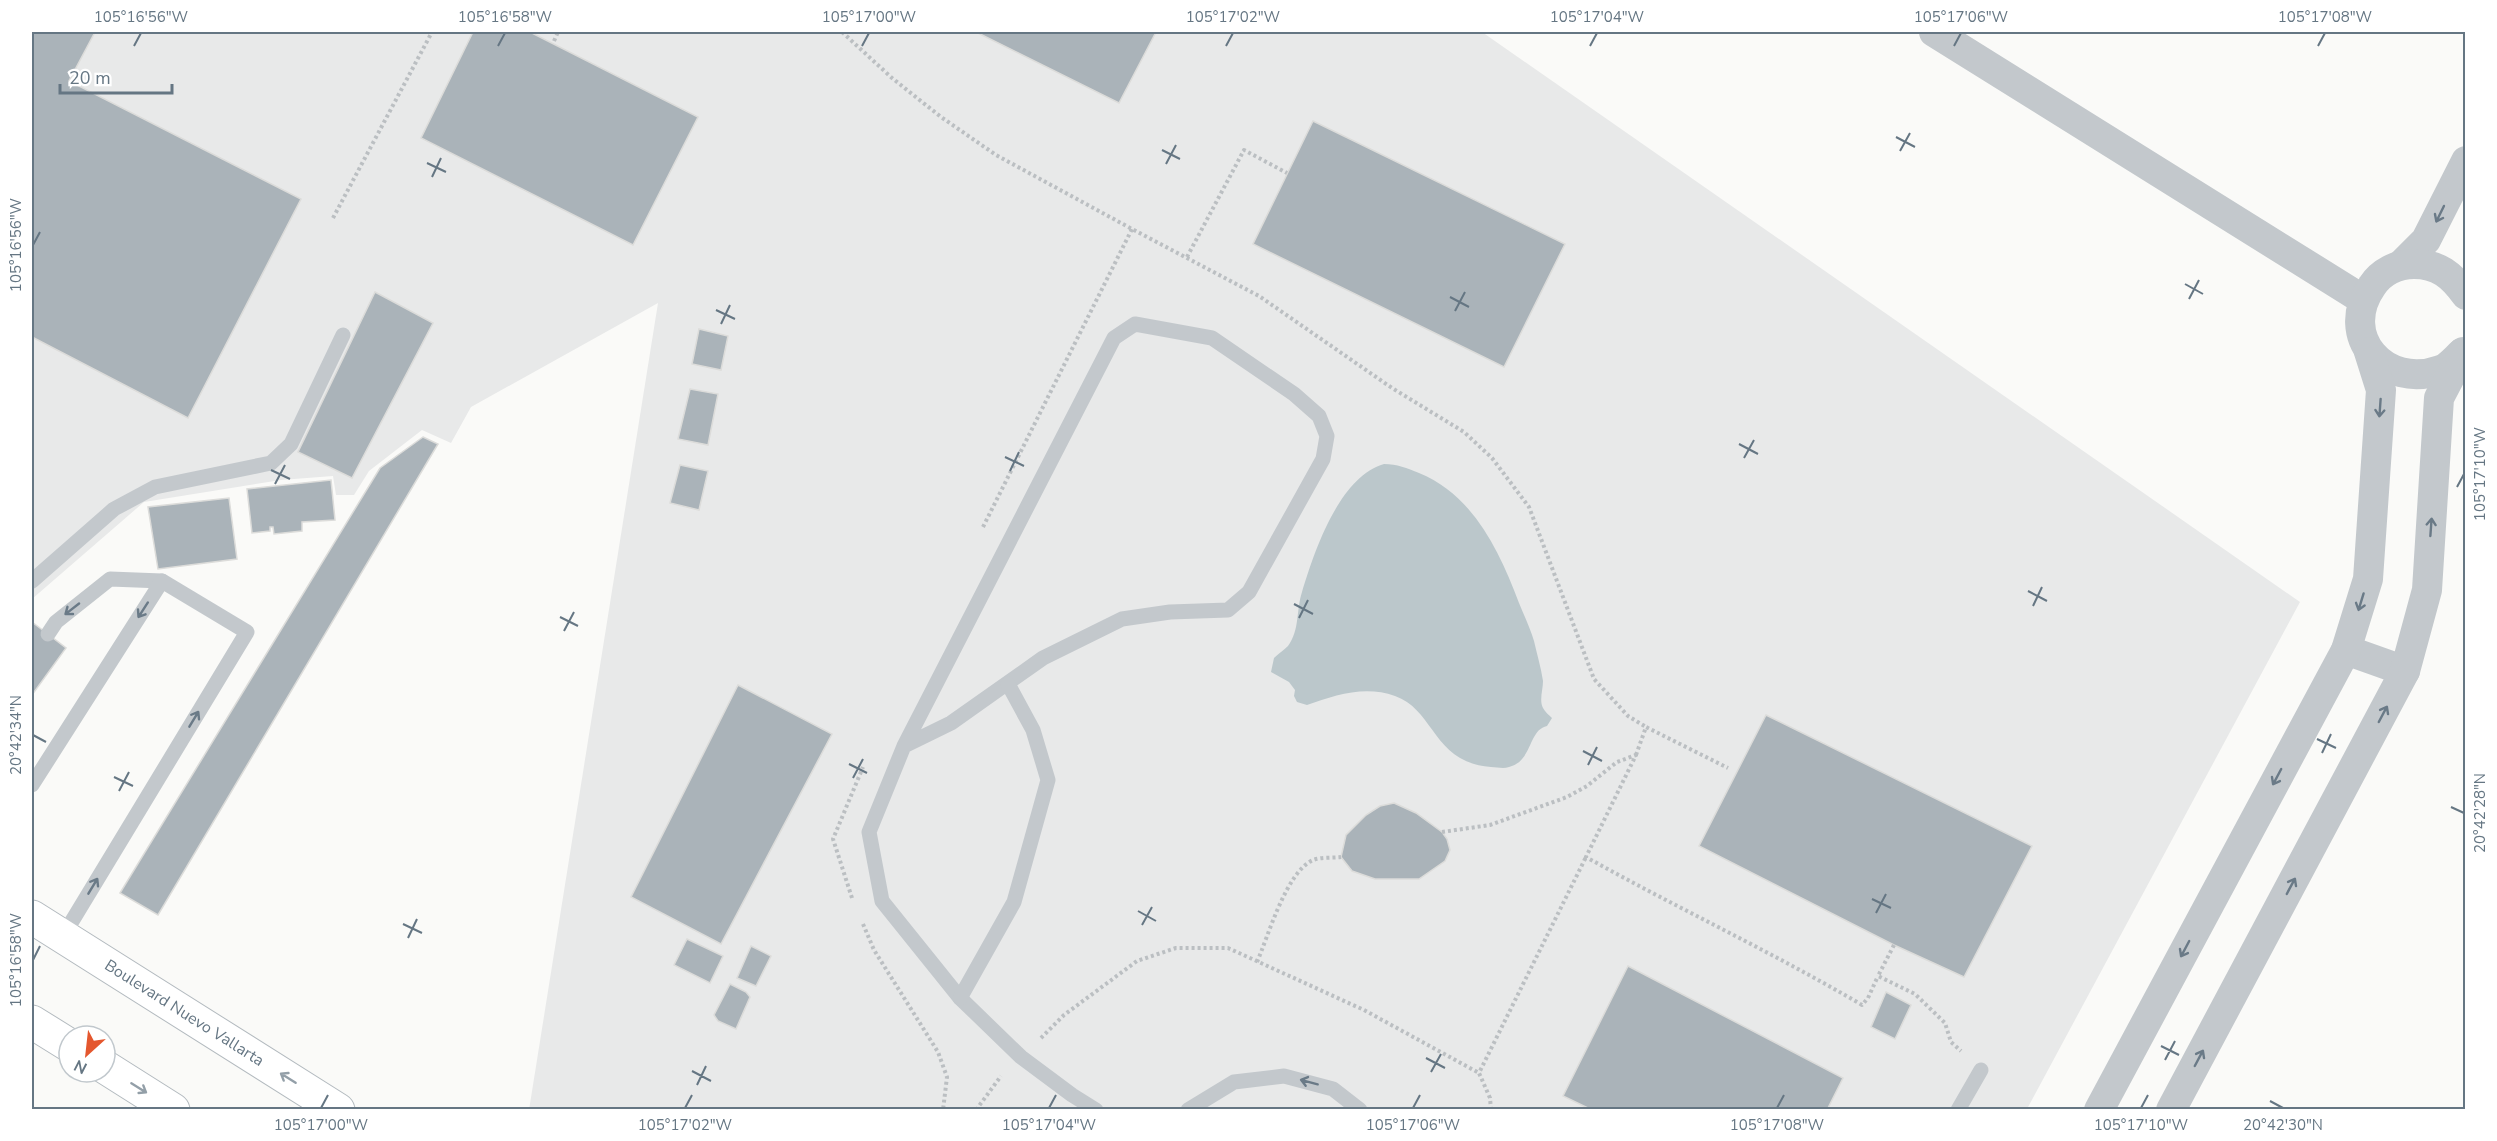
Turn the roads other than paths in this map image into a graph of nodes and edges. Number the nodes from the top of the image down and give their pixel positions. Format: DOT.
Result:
graph roads {
  1 [pos="1934,32"];
  2 [pos="2466,161"];
  3 [pos="2402,264"];
  4 [pos="2466,295"];
  5 [pos="2362,299"];
  6 [pos="343,335"];
  7 [pos="2464,349"];
  8 [pos="2369,352"];
  9 [pos="162,580"];
  10 [pos="32,581"];
  11 [pos="48,634"];
  12 [pos="2346,650"];
  13 [pos="2405,671"];
  14 [pos="1008,684"];
  15 [pos="904,746"];
  16 [pos="32,785"];
  17 [pos="32,917"];
  18 [pos="63,936"];
  19 [pos="960,998"];
  20 [pos="32,1022"];
  21 [pos="57,1037"];
  22 [pos="1982,1070"];
  23 [pos="117,1075"];
  24 [pos="173,1110"];
  25 [pos="338,1110"];
  26 [pos="1096,1110"];
  27 [pos="1188,1110"];
  28 [pos="1360,1110"];
  29 [pos="1958,1110"];
  30 [pos="2099,1110"];
  31 [pos="2171,1110"];
  1 -- 5 [label="street"];
  2 -- 3 [label="street, one-way"];
  3 -- 4 [label="street"];
  3 -- 5 [label="street"];
  5 -- 8 [label="street"];
  6 -- 10 [label="lane"];
  7 -- 8 [label="street"];
  13 -- 7 [label="street, one-way"];
  8 -- 12 [label="street, one-way"];
  9 -- 11 [label="lane, one-way"];
  9 -- 16 [label="lane, one-way"];
  18 -- 9 [label="lane, one-way"];
  12 -- 13 [label="street"];
  12 -- 30 [label="street, one-way"];
  31 -- 13 [label="street, one-way"];
  14 -- 15 [label="lane"];
  14 -- 15 [label="lane"];
  14 -- 19 [label="lane"];
  15 -- 19 [label="lane"];
  17 -- 18 [label="main road, Boulevard Nuevo Vallarta"];
  25 -- 18 [label="main road, Boulevard Nuevo Vallarta, one-way"];
  19 -- 26 [label="lane"];
  20 -- 21 [label="main road"];
  22 -- 29 [label="lane"];
  23 -- 24 [label="main road, one-way"];
  28 -- 27 [label="lane, one-way"];
}
